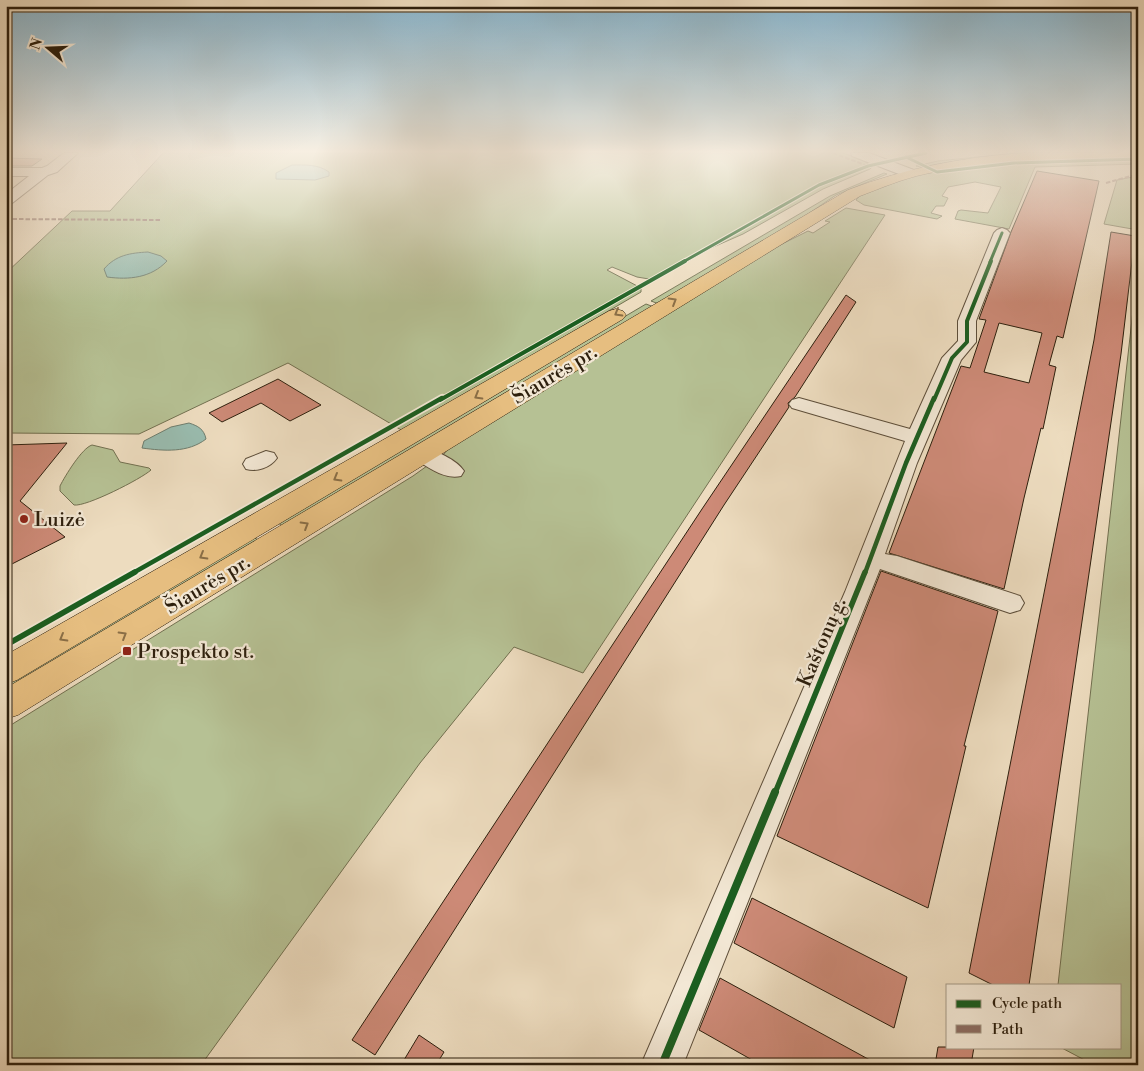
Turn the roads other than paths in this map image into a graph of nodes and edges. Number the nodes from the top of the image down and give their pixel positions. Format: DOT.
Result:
graph roads {
  1 [pos="810,203"];
  2 [pos="838,203"];
  3 [pos="1002,234"];
  4 [pos="800,404"];
  5 [pos="918,438"];
  6 [pos="422,454"];
  7 [pos="453,472"];
  8 [pos="256,540"];
  9 [pos="888,562"];
  10 [pos="1010,603"];
  11 [pos="6,671"];
  12 [pos="6,705"];
  13 [pos="662,1065"];
  1 -- 8 [label="main road, Šiaurės pr., one-way"];
  6 -- 2 [label="main road, Šiaurės pr., one-way"];
  3 -- 5 [label="street, Kaštonų g."];
  4 -- 5 [label="street"];
  5 -- 13 [label="street, Kaštonų g."];
  6 -- 7 [label="street"];
  8 -- 6 [label="main road, Šiaurės pr., one-way"];
  8 -- 11 [label="main road, Šiaurės pr., one-way"];
  12 -- 8 [label="main road, Šiaurės pr., one-way"];
  9 -- 10 [label="street"];
}
